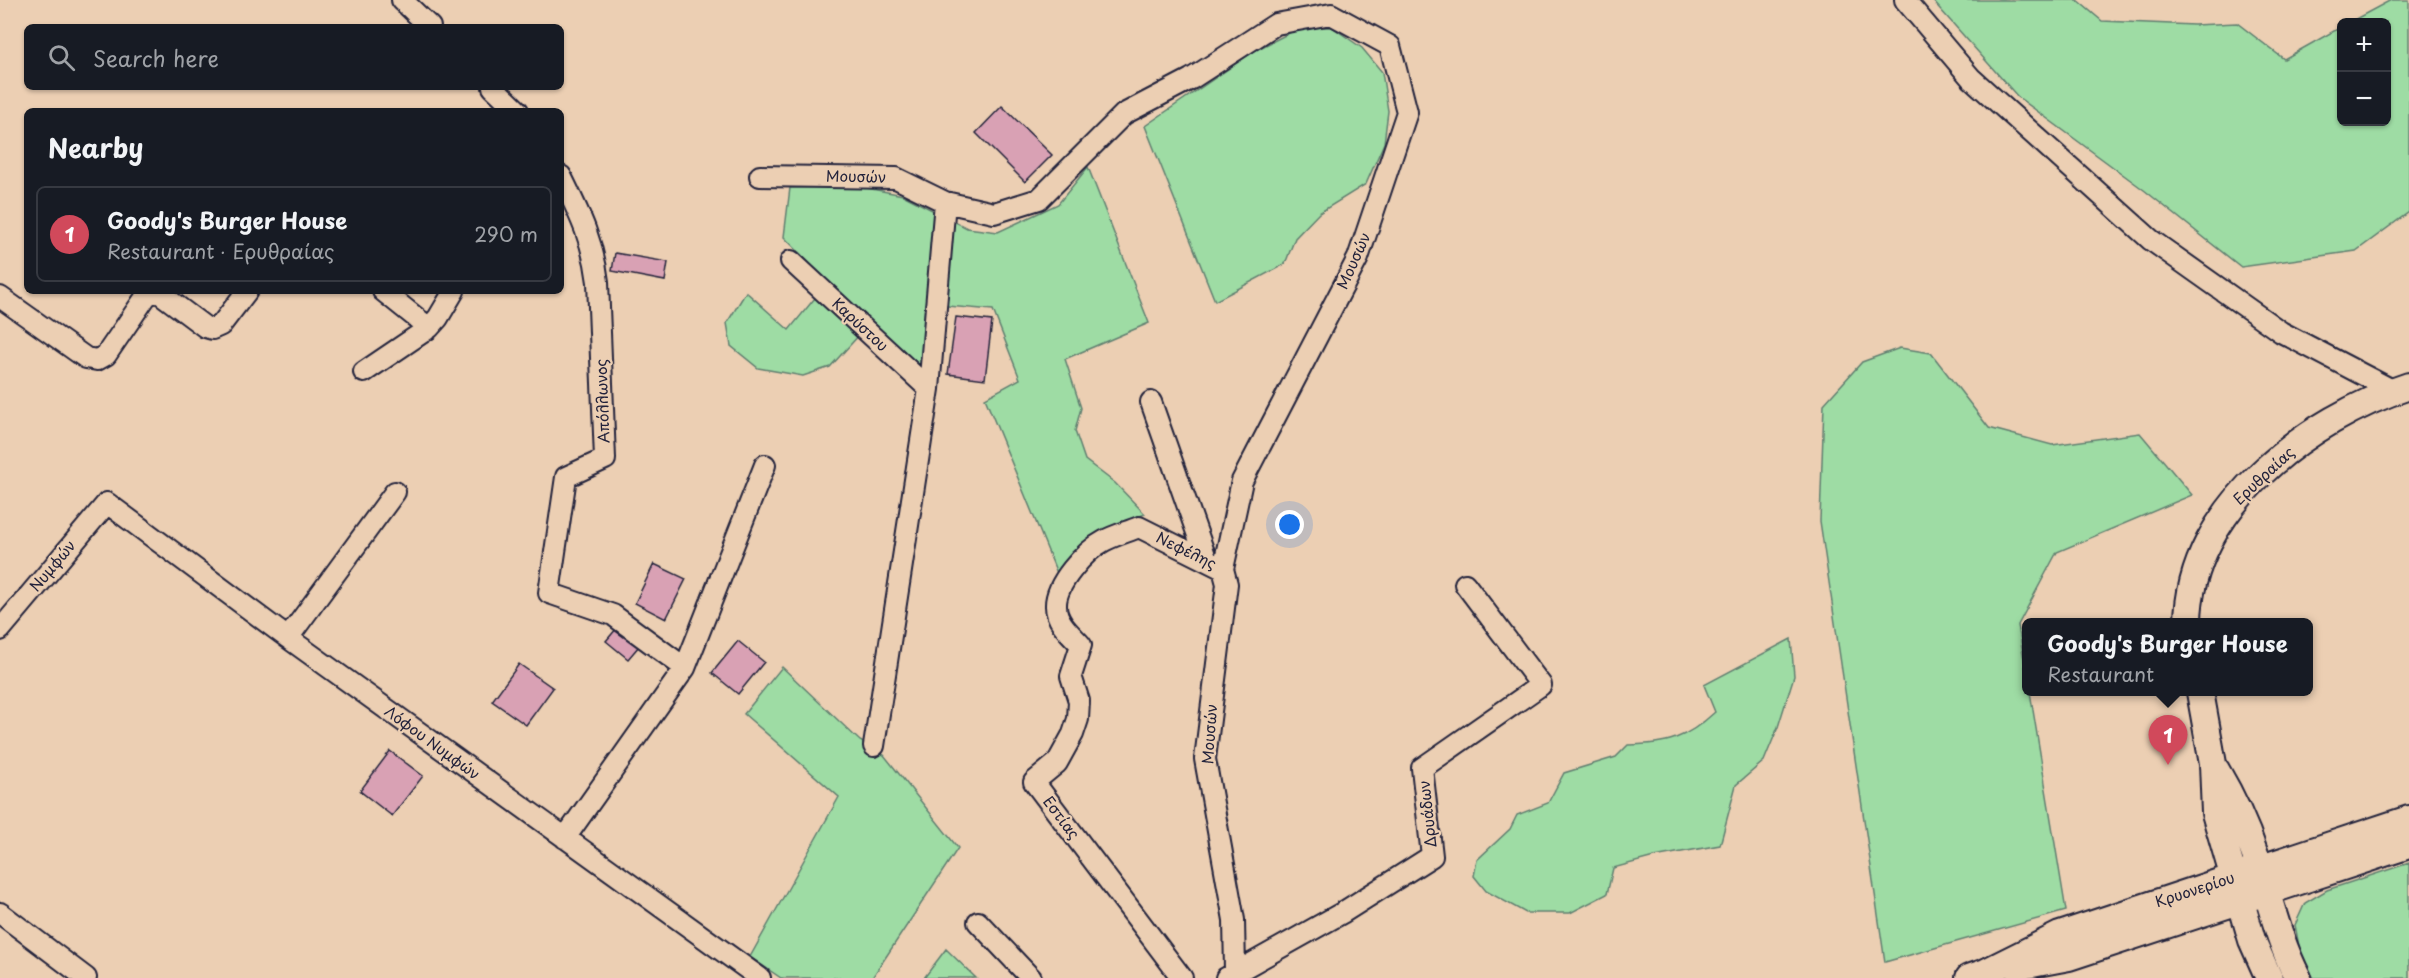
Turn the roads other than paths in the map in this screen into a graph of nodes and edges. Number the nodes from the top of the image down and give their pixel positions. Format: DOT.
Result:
graph roads {
  1 [pos="402,0"];
  2 [pos="1905,0"];
  3 [pos="427,24"];
  4 [pos="496,90"];
  5 [pos="515,108"];
  6 [pos="760,176"];
  7 [pos="564,182"];
  8 [pos="945,202"];
  9 [pos="791,261"];
  10 [pos="149,294"];
  11 [pos="160,294"];
  12 [pos="245,294"];
  13 [pos="387,294"];
  14 [pos="452,294"];
  15 [pos="0,297"];
  16 [pos="429,328"];
  17 [pos="364,372"];
  18 [pos="929,389"];
  19 [pos="2402,389"];
  20 [pos="1151,402"];
  21 [pos="765,465"];
  22 [pos="395,492"];
  23 [pos="107,503"];
  24 [pos="1215,565"];
  25 [pos="1466,584"];
  26 [pos="2188,618"];
  27 [pos="0,630"];
  28 [pos="288,638"];
  29 [pos="1081,645"];
  30 [pos="685,668"];
  31 [pos="2200,696"];
  32 [pos="873,746"];
  33 [pos="2213,764"];
  34 [pos="2409,819"];
  35 [pos="565,838"];
  36 [pos="2409,844"];
  37 [pos="2263,880"];
  38 [pos="2236,889"];
  39 [pos="0,913"];
  40 [pos="978,922"];
  41 [pos="1230,975"];
  42 [pos="1978,975"];
  43 [pos="86,978"];
  44 [pos="760,978"];
  45 [pos="1031,978"];
  46 [pos="1182,978"];
  47 [pos="2269,978"];
  48 [pos="2298,978"];
  1 -- 3 [label="street"];
  2 -- 19 [label="street"];
  4 -- 5 [label="street"];
  6 -- 8 [label="street, Μουσών"];
  7 -- 30 [label="street, Απόλλωνος"];
  8 -- 18 [label="street"];
  8 -- 24 [label="street, Μουσών"];
  9 -- 18 [label="street, Καρύστου"];
  10 -- 15 [label="street"];
  11 -- 12 [label="street"];
  13 -- 16 [label="street"];
  14 -- 16 [label="street"];
  16 -- 17 [label="street"];
  18 -- 32 [label="street"];
  19 -- 26 [label="main road, Ερυθραίας"];
  20 -- 24 [label="street"];
  21 -- 30 [label="street"];
  22 -- 28 [label="street"];
  23 -- 27 [label="street, Νυμφών"];
  23 -- 28 [label="street, Λόφου Νυμφών"];
  24 -- 29 [label="street, Νεφέλης"];
  24 -- 41 [label="street, Μουσών"];
  25 -- 41 [label="street, Δρυάδων"];
  28 -- 35 [label="street, Λόφου Νυμφών"];
  29 -- 46 [label="street, Εστίας"];
  30 -- 35 [label="street"];
  31 -- 33 [label="main road"];
  33 -- 37 [label="main road"];
  33 -- 38 [label="main road"];
  34 -- 37 [label="main road, Κρυονερίου"];
  35 -- 44 [label="street, Λόφου Νυμφών"];
  36 -- 37 [label="main road, Κρυονερίου"];
  37 -- 38 [label="main road, Κρυονερίου"];
  37 -- 48 [label="main road"];
  38 -- 42 [label="main road, Κρυονερίου"];
  38 -- 47 [label="main road"];
  39 -- 43 [label="street"];
  40 -- 45 [label="street"];
}
